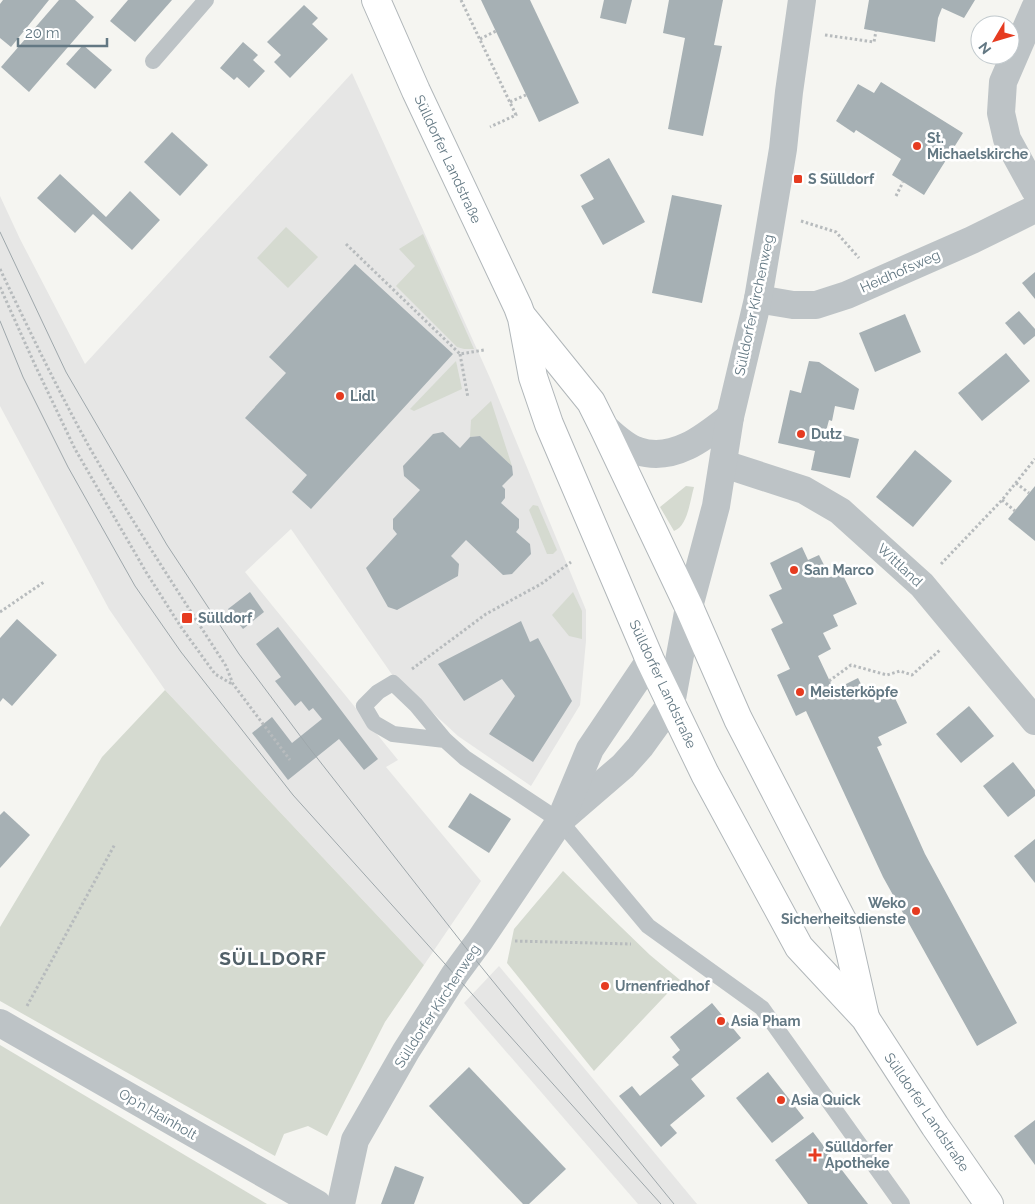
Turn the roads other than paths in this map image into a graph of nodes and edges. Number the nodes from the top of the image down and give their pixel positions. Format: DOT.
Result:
graph roads {
  1 [pos="206,0"];
  2 [pos="376,0"];
  3 [pos="802,0"];
  4 [pos="1035,8"];
  5 [pos="153,61"];
  6 [pos="1035,190"];
  7 [pos="1035,209"];
  8 [pos="758,299"];
  9 [pos="522,318"];
  10 [pos="730,418"];
  11 [pos="603,426"];
  12 [pos="724,464"];
  13 [pos="689,607"];
  14 [pos="650,660"];
  15 [pos="671,704"];
  16 [pos="1035,721"];
  17 [pos="445,740"];
  18 [pos="560,821"];
  19 [pos="865,1018"];
  20 [pos="7,1027"];
  21 [pos="316,1204"];
  22 [pos="341,1204"];
  23 [pos="902,1204"];
  24 [pos="989,1204"];
  1 -- 5 [label="lane"];
  2 -- 9 [label="main road, Sülldorfer Landstraße"];
  3 -- 8 [label="street, Sülldorfer Kirchenweg"];
  4 -- 6 [label="street"];
  7 -- 8 [label="street, Heidhofsweg"];
  8 -- 10 [label="street, Sülldorfer Kirchenweg"];
  9 -- 11 [label="main road, Sülldorfer Landstraße"];
  9 -- 14 [label="main road, Sülldorfer Landstraße"];
  10 -- 11 [label="street"];
  10 -- 12 [label="street, Sülldorfer Kirchenweg"];
  11 -- 13 [label="main road, Sülldorfer Landstraße"];
  12 -- 13 [label="street, Sülldorfer Kirchenweg"];
  12 -- 16 [label="street, Wittland"];
  13 -- 14 [label="street, Sülldorfer Kirchenweg"];
  13 -- 15 [label="street, Sülldorfer Kirchenweg"];
  13 -- 19 [label="main road, Sülldorfer Landstraße"];
  14 -- 15 [label="main road, Sülldorfer Landstraße"];
  14 -- 18 [label="street, Sülldorfer Kirchenweg"];
  15 -- 18 [label="street, Sülldorfer Kirchenweg"];
  15 -- 19 [label="main road, Sülldorfer Landstraße"];
  17 -- 17 [label="lane"];
  17 -- 18 [label="lane"];
  18 -- 22 [label="street, Sülldorfer Kirchenweg"];
  18 -- 23 [label="lane"];
  19 -- 24 [label="main road, Sülldorfer Landstraße"];
  20 -- 21 [label="street, Op'n Hainholt"];
}
